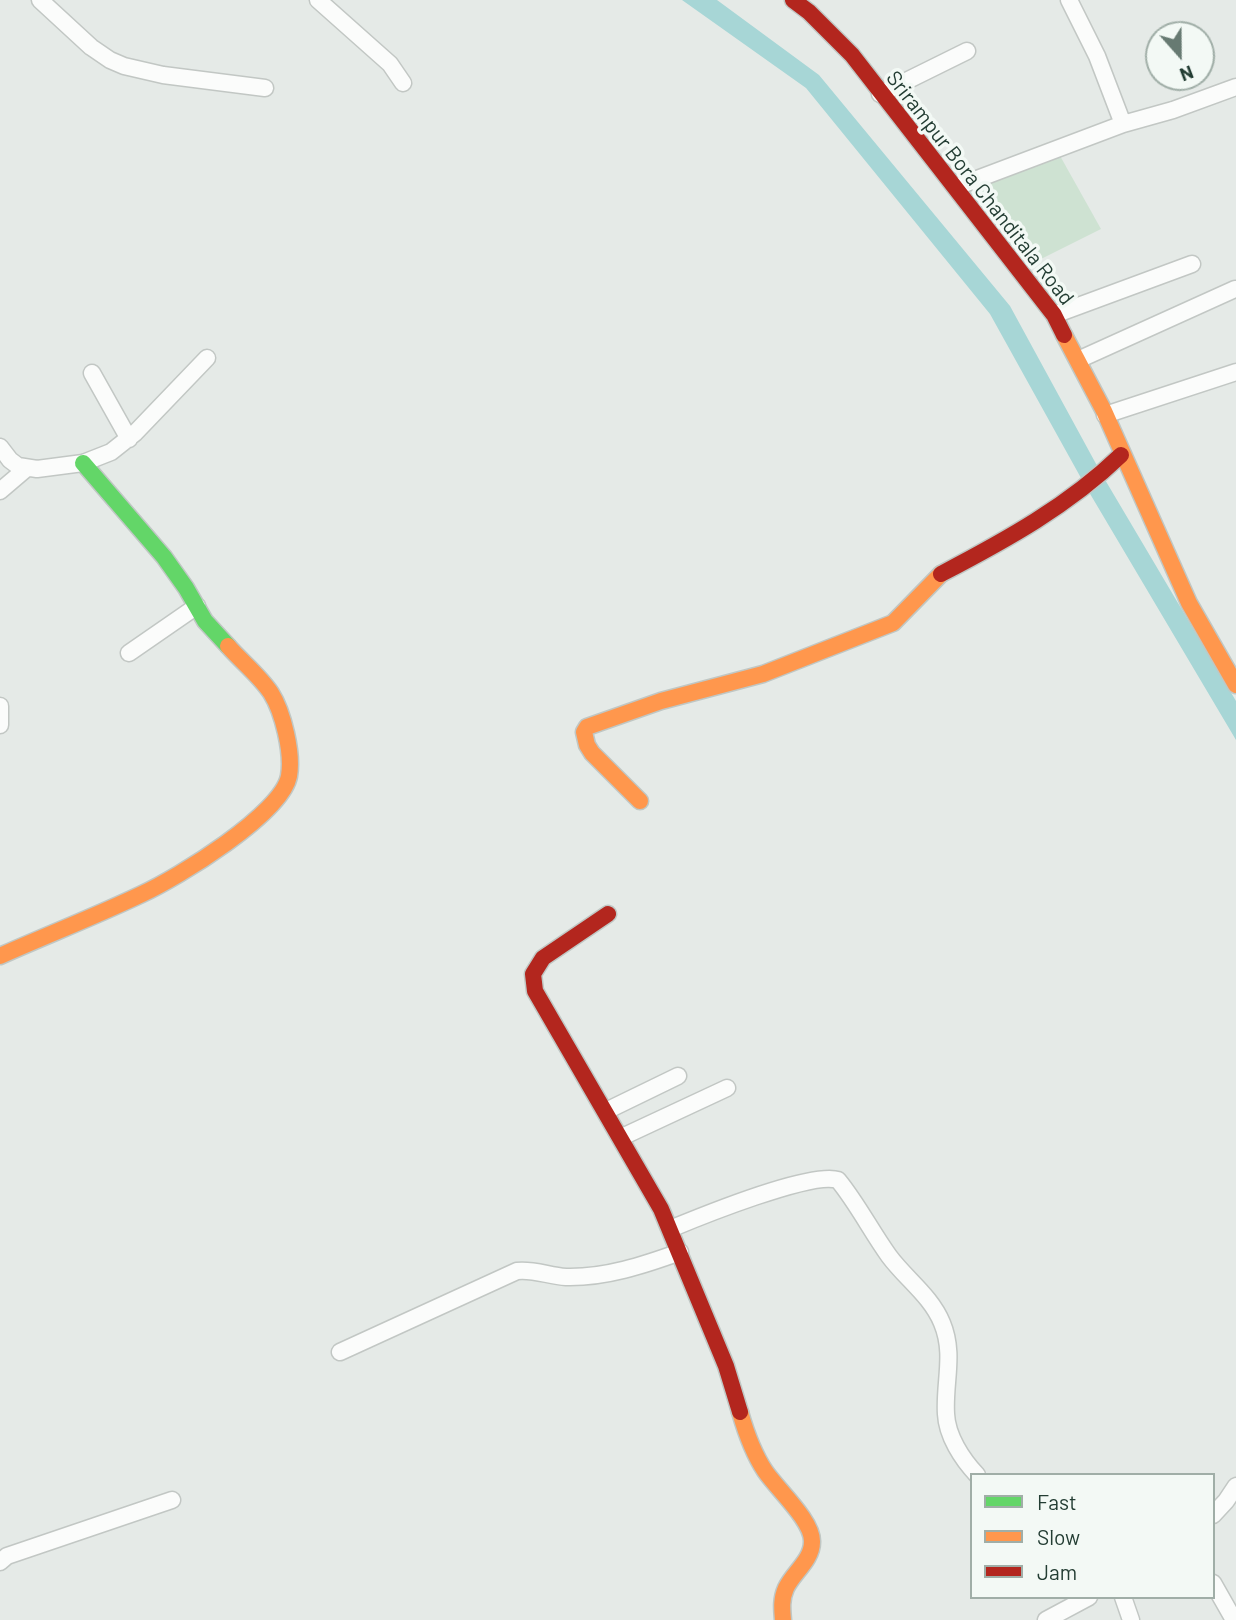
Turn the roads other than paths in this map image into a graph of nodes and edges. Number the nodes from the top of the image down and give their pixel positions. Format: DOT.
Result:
graph roads {
  1 [pos="40,0"];
  2 [pos="318,0"];
  3 [pos="793,0"];
  4 [pos="1069,0"];
  5 [pos="967,51"];
  6 [pos="403,83"];
  7 [pos="1236,87"];
  8 [pos="265,88"];
  9 [pos="880,94"];
  10 [pos="1123,124"];
  11 [pos="956,187"];
  12 [pos="1192,264"];
  13 [pos="1235,289"];
  14 [pos="1054,315"];
  15 [pos="207,358"];
  16 [pos="1078,360"];
  17 [pos="1236,372"];
  18 [pos="92,373"];
  19 [pos="1105,415"];
  20 [pos="129,439"];
  21 [pos="0,447"];
  22 [pos="1121,455"];
  23 [pos="83,463"];
  24 [pos="27,468"];
  25 [pos="0,491"];
  26 [pos="197,606"];
  27 [pos="129,653"];
  28 [pos="1236,685"];
  29 [pos="0,706"];
  30 [pos="0,725"];
  31 [pos="640,801"];
  32 [pos="608,914"];
  33 [pos="0,956"];
  34 [pos="678,1076"];
  35 [pos="727,1088"];
  36 [pos="606,1111"];
  37 [pos="622,1137"];
  38 [pos="670,1229"];
  39 [pos="680,1252"];
  40 [pos="340,1352"];
  41 [pos="976,1473"];
  42 [pos="1236,1486"];
  43 [pos="172,1500"];
  44 [pos="1215,1512"];
  45 [pos="0,1562"];
  46 [pos="1215,1587"];
  47 [pos="1079,1599"];
  48 [pos="1124,1599"];
  49 [pos="783,1620"];
  50 [pos="1046,1620"];
  51 [pos="1131,1620"];
  52 [pos="1234,1620"];
  1 -- 8 [label="street"];
  2 -- 6 [label="street"];
  3 -- 9 [label="street, Srirampur Bora Chanditala Road"];
  4 -- 10 [label="street"];
  5 -- 9 [label="street"];
  7 -- 10 [label="street"];
  9 -- 11 [label="street, Srirampur Bora Chanditala Road"];
  10 -- 11 [label="street"];
  11 -- 14 [label="street, Srirampur Bora Chanditala Road"];
  12 -- 14 [label="street"];
  13 -- 16 [label="street"];
  14 -- 16 [label="street, Srirampur Bora Chanditala Road"];
  15 -- 20 [label="street"];
  16 -- 19 [label="street, Srirampur Bora Chanditala Road"];
  17 -- 19 [label="street"];
  18 -- 20 [label="street"];
  19 -- 22 [label="street, Srirampur Bora Chanditala Road"];
  20 -- 23 [label="street"];
  21 -- 24 [label="street"];
  22 -- 28 [label="street, Srirampur Bora Chanditala Road"];
  22 -- 31 [label="street"];
  23 -- 24 [label="street"];
  23 -- 26 [label="street"];
  24 -- 25 [label="street"];
  26 -- 27 [label="street"];
  26 -- 33 [label="street"];
  29 -- 30 [label="street"];
  32 -- 36 [label="street"];
  34 -- 36 [label="street"];
  35 -- 37 [label="street"];
  36 -- 37 [label="street"];
  37 -- 38 [label="street"];
  38 -- 39 [label="street"];
  38 -- 41 [label="street"];
  39 -- 40 [label="street"];
  39 -- 49 [label="street"];
  42 -- 44 [label="street"];
  43 -- 45 [label="street"];
  46 -- 52 [label="street"];
  47 -- 50 [label="street"];
  48 -- 51 [label="street"];
}
